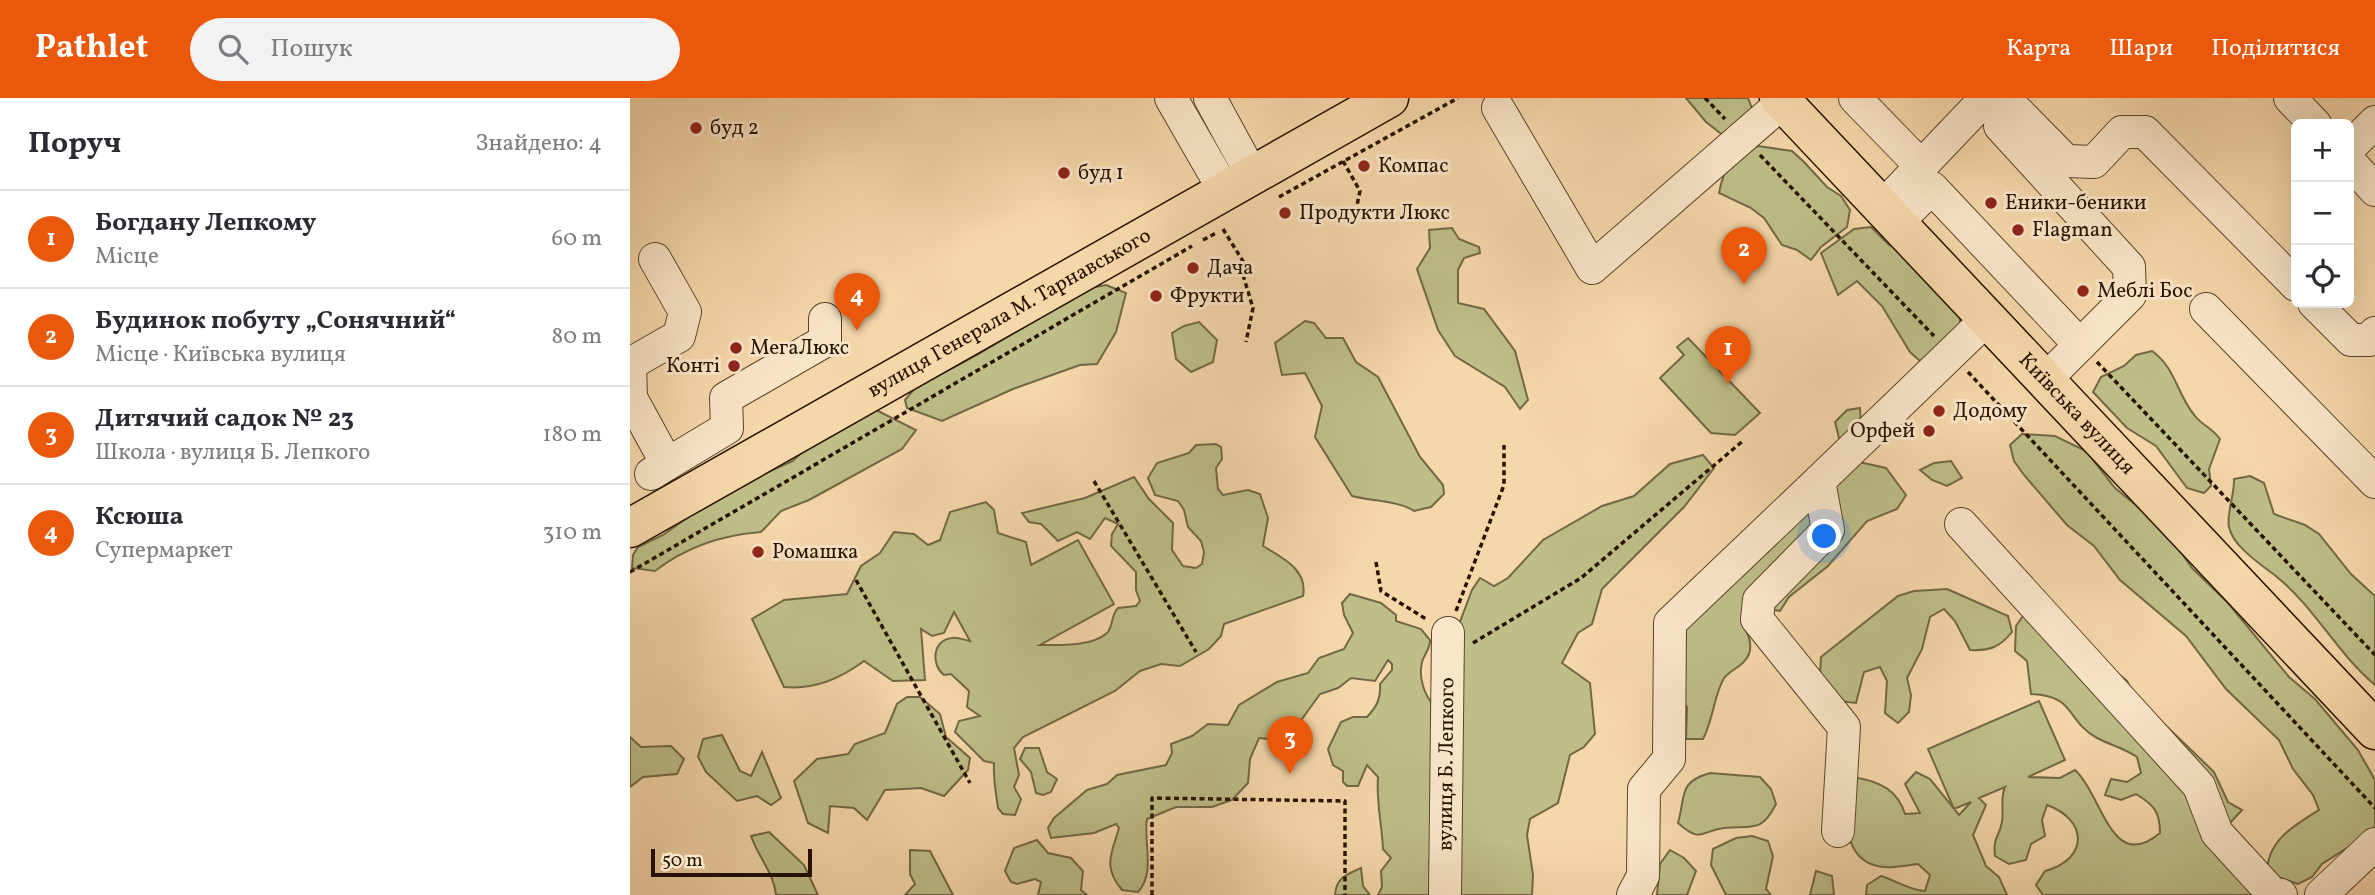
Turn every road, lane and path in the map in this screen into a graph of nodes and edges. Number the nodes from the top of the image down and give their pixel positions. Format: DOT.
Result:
graph roads {
  1 [pos="1171,98"];
  2 [pos="1210,98"];
  3 [pos="1389,98"];
  4 [pos="1458,98"];
  5 [pos="1854,98"];
  6 [pos="1986,98"];
  7 [pos="2290,98"];
  8 [pos="1781,100"];
  9 [pos="1498,108"];
  10 [pos="2002,112"];
  11 [pos="2310,119"];
  12 [pos="2375,122"];
  13 [pos="1743,138"];
  14 [pos="2354,143"];
  15 [pos="1343,161"];
  16 [pos="2354,167"];
  17 [pos="1927,177"];
  18 [pos="2375,190"];
  19 [pos="1241,204"];
  20 [pos="1356,210"];
  21 [pos="1889,215"];
  22 [pos="1198,243"];
  23 [pos="654,259"];
  24 [pos="1249,271"];
  25 [pos="1243,275"];
  26 [pos="2291,280"];
  27 [pos="1124,286"];
  28 [pos="2319,308"];
  29 [pos="2206,309"];
  30 [pos="825,319"];
  31 [pos="1987,319"];
  32 [pos="2375,333"];
  33 [pos="1246,342"];
  34 [pos="2080,345"];
  35 [pos="1951,355"];
  36 [pos="2044,381"];
  37 [pos="630,436"];
  38 [pos="1744,440"];
  39 [pos="1504,445"];
  40 [pos="1094,481"];
  41 [pos="1819,481"];
  42 [pos="662,482"];
  43 [pos="2375,482"];
  44 [pos="1961,524"];
  45 [pos="630,528"];
  46 [pos="1376,562"];
  47 [pos="630,572"];
  48 [pos="856,580"];
  49 [pos="1448,646"];
  50 [pos="1196,652"];
  51 [pos="2375,655"];
  52 [pos="2375,730"];
  53 [pos="970,783"];
  54 [pos="2375,808"];
  55 [pos="1838,831"];
  56 [pos="2375,844"];
  57 [pos="2273,894"];
  58 [pos="1152,895"];
  59 [pos="1345,895"];
  60 [pos="1445,895"];
  61 [pos="1633,895"];
  62 [pos="2240,895"];
  63 [pos="2281,895"];
  64 [pos="2321,895"];
  1 -- 19 [label="street"];
  2 -- 19 [label="street"];
  3 -- 19 [label="main road, вулиця Генерала М. Тарнавського"];
  4 -- 15 [label="path"];
  5 -- 17 [label="street"];
  6 -- 17 [label="street"];
  7 -- 11 [label="street"];
  8 -- 13 [label="street"];
  8 -- 21 [label="main road, Київська вулиця"];
  9 -- 13 [label="street"];
  10 -- 26 [label="street"];
  10 -- 34 [label="street"];
  12 -- 14 [label="street"];
  13 -- 35 [label="path"];
  15 -- 19 [label="path"];
  15 -- 20 [label="path"];
  16 -- 18 [label="street"];
  17 -- 21 [label="street"];
  17 -- 34 [label="street"];
  19 -- 22 [label="path"];
  19 -- 24 [label="path"];
  19 -- 42 [label="main road, вулиця Генерала М. Тарнавського"];
  21 -- 31 [label="main road, Київська вулиця"];
  23 -- 42 [label="street"];
  25 -- 33 [label="path"];
  27 -- 47 [label="path"];
  28 -- 32 [label="street"];
  29 -- 43 [label="street"];
  30 -- 42 [label="street"];
  31 -- 35 [label="street"];
  31 -- 36 [label="main road, Київська вулиця"];
  34 -- 36 [label="street"];
  34 -- 51 [label="path"];
  35 -- 41 [label="street"];
  35 -- 54 [label="path"];
  36 -- 52 [label="main road, Київська вулиця"];
  37 -- 42 [label="street"];
  38 -- 49 [label="path"];
  39 -- 49 [label="path"];
  40 -- 50 [label="path"];
  41 -- 55 [label="street"];
  41 -- 61 [label="street"];
  42 -- 45 [label="main road, вулиця Генерала М. Тарнавського"];
  44 -- 57 [label="street"];
  46 -- 49 [label="path"];
  48 -- 53 [label="path"];
  49 -- 60 [label="street, вулиця Б. Лепкого"];
  56 -- 64 [label="street"];
  57 -- 62 [label="street"];
  57 -- 63 [label="street"];
  58 -- 59 [label="path"];
}
